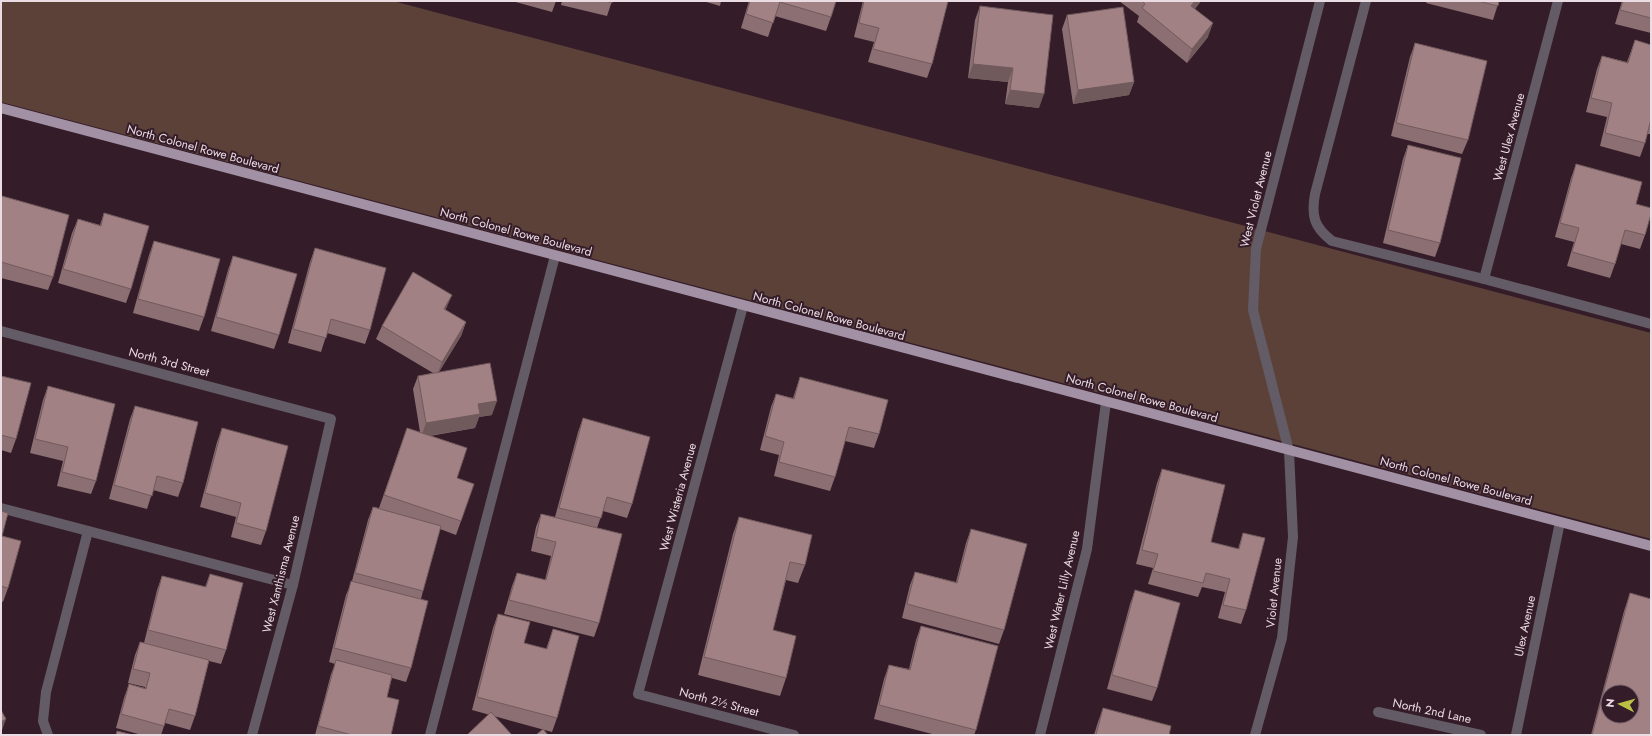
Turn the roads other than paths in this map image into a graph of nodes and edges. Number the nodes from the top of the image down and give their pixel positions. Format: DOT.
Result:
graph roads {
  1 [pos="1320,1"];
  2 [pos="1366,1"];
  3 [pos="1558,1"];
  4 [pos="1,108"];
  5 [pos="556,256"];
  6 [pos="1484,279"];
  7 [pos="743,306"];
  8 [pos="1651,324"];
  9 [pos="1,331"];
  10 [pos="1106,402"];
  11 [pos="331,418"];
  12 [pos="1289,451"];
  13 [pos="1,508"];
  14 [pos="1560,522"];
  15 [pos="88,531"];
  16 [pos="1651,546"];
  17 [pos="293,585"];
  18 [pos="638,694"];
  19 [pos="1378,712"];
  20 [pos="48,735"];
  21 [pos="252,735"];
  22 [pos="430,735"];
  23 [pos="794,735"];
  24 [pos="1040,735"];
  25 [pos="1255,735"];
  26 [pos="1480,735"];
  27 [pos="1516,735"];
  1 -- 12 [label="street, West Violet Avenue"];
  2 -- 6 [label="street"];
  3 -- 6 [label="street, West Ulex Avenue"];
  4 -- 5 [label="main road, North Colonel Rowe Boulevard"];
  5 -- 7 [label="main road, North Colonel Rowe Boulevard"];
  5 -- 22 [label="street"];
  6 -- 8 [label="street"];
  7 -- 10 [label="main road, North Colonel Rowe Boulevard"];
  7 -- 18 [label="street, West Wisteria Avenue"];
  9 -- 11 [label="street, North 3rd Street"];
  10 -- 12 [label="main road, North Colonel Rowe Boulevard"];
  10 -- 24 [label="street, West Water Lilly Avenue"];
  11 -- 17 [label="street, West Xanthisma Avenue"];
  12 -- 14 [label="main road, North Colonel Rowe Boulevard"];
  12 -- 25 [label="street, Violet Avenue"];
  13 -- 15 [label="street"];
  14 -- 16 [label="main road, North Colonel Rowe Boulevard"];
  14 -- 27 [label="street, Ulex Avenue"];
  15 -- 17 [label="street"];
  15 -- 20 [label="street"];
  17 -- 21 [label="street, West Xanthisma Avenue"];
  18 -- 23 [label="street, North 2½ Street"];
  19 -- 26 [label="street, North 2nd Lane"];
}
